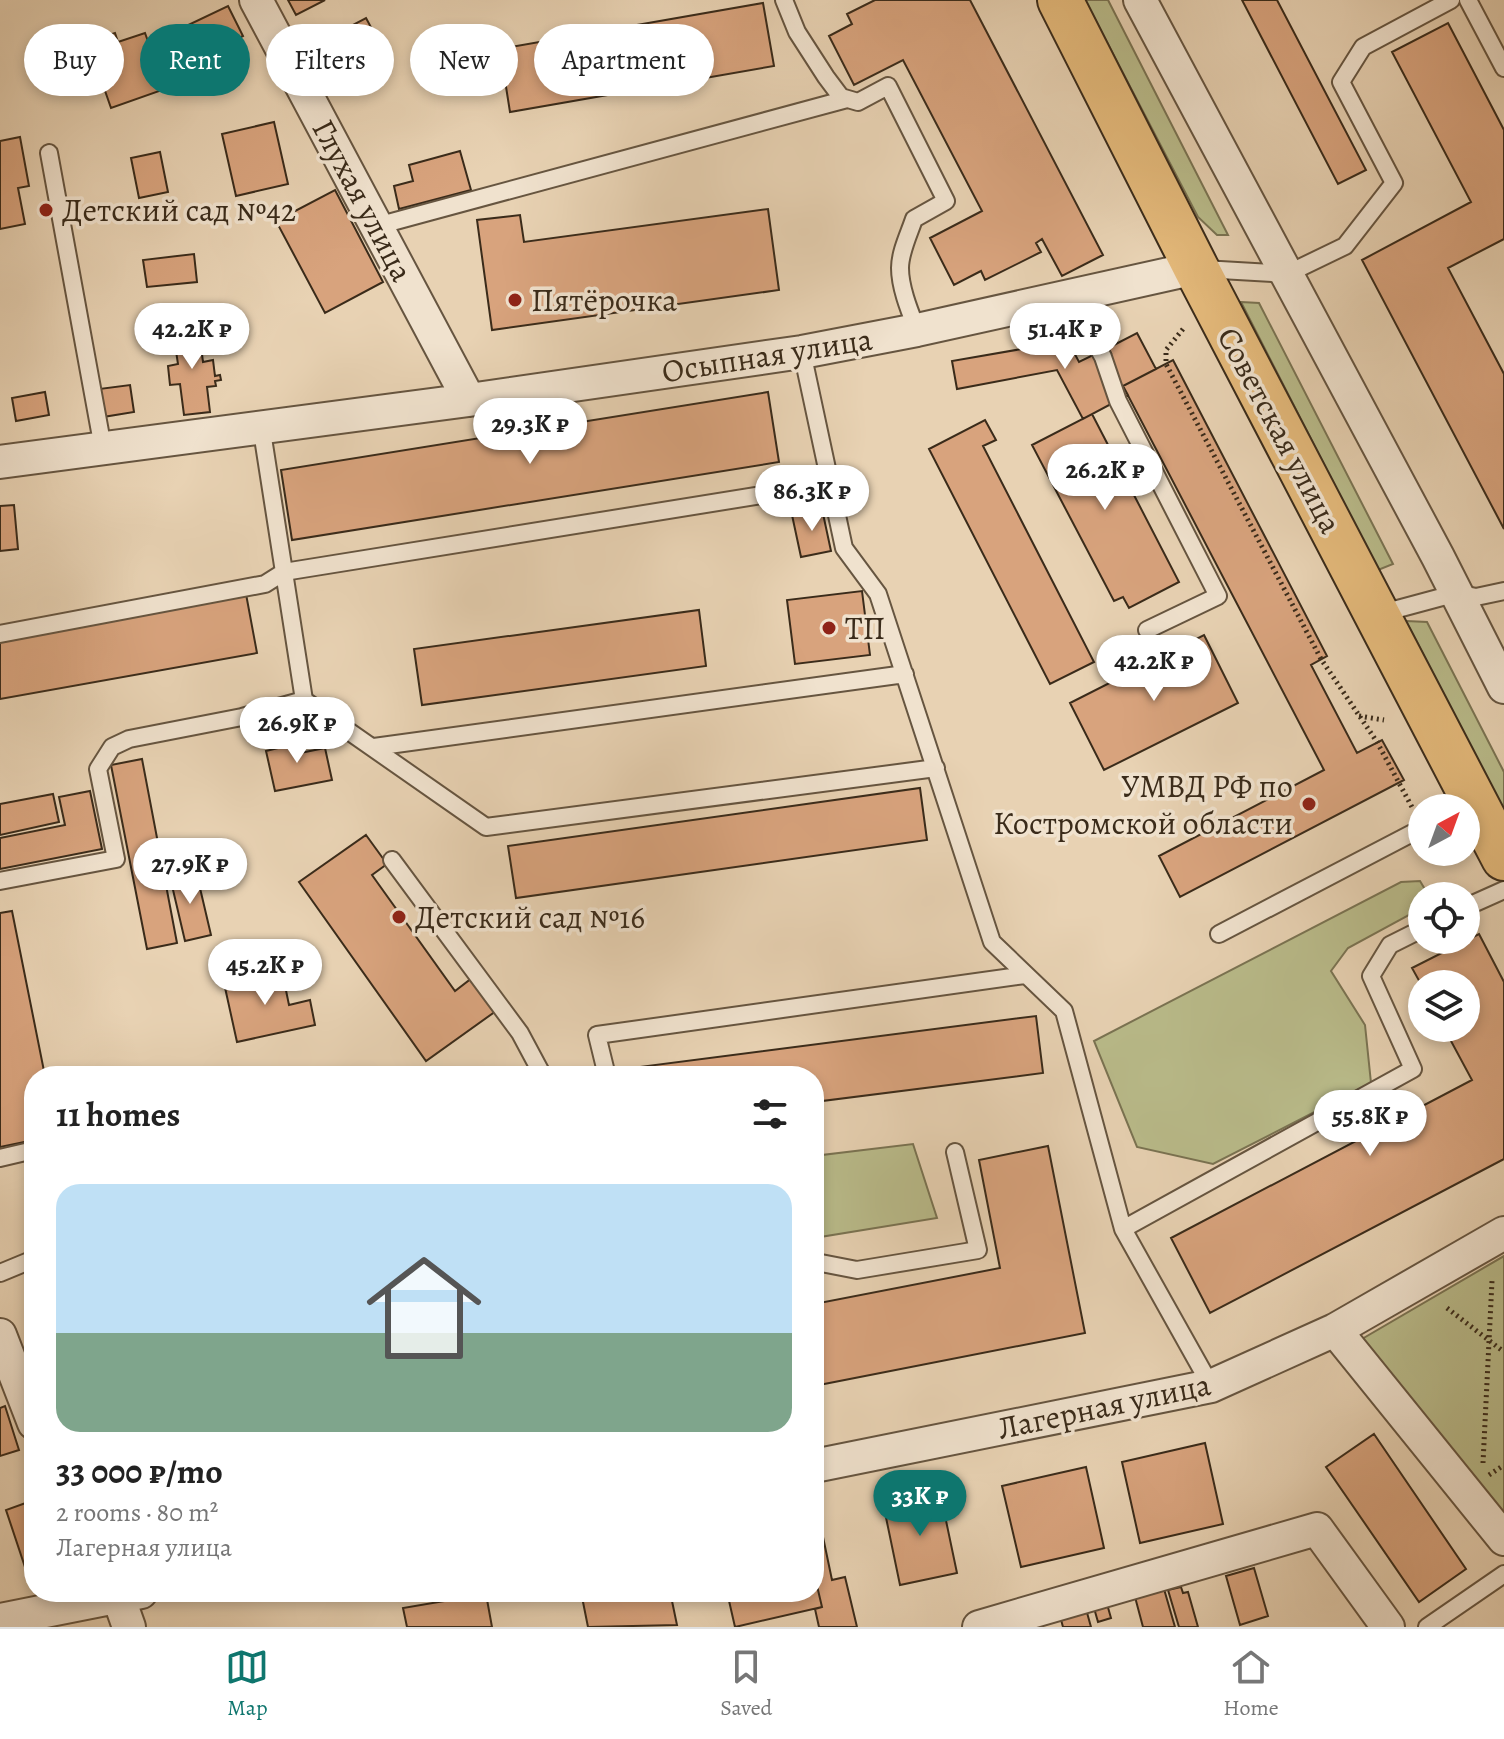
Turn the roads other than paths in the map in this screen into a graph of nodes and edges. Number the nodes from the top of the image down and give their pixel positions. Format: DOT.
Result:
graph roads {
  1 [pos="256,0"];
  2 [pos="784,0"];
  3 [pos="1060,0"];
  4 [pos="1140,0"];
  5 [pos="1451,0"];
  6 [pos="1468,0"];
  7 [pos="1504,68"];
  8 [pos="847,99"];
  9 [pos="49,153"];
  10 [pos="377,226"];
  11 [pos="1196,268"];
  12 [pos="1287,274"];
  13 [pos="1085,293"];
  14 [pos="917,330"];
  15 [pos="802,352"];
  16 [pos="469,400"];
  17 [pos="261,425"];
  18 [pos="103,448"];
  19 [pos="0,462"];
  20 [pos="830,484"];
  21 [pos="284,572"];
  22 [pos="1504,591"];
  23 [pos="1457,593"];
  24 [pos="1377,615"];
  25 [pos="1147,630"];
  26 [pos="0,634"];
  27 [pos="905,674"];
  28 [pos="1504,687"];
  29 [pos="304,700"];
  30 [pos="374,747"];
  31 [pos="936,768"];
  32 [pos="1460,794"];
  33 [pos="1480,825"];
  34 [pos="1408,835"];
  35 [pos="1504,858"];
  36 [pos="392,860"];
  37 [pos="0,881"];
  38 [pos="1504,890"];
  39 [pos="1480,901"];
  40 [pos="1219,934"];
  41 [pos="1408,936"];
  42 [pos="1025,975"];
  43 [pos="538,1066"];
  44 [pos="605,1066"];
  45 [pos="24,1152"];
  46 [pos="955,1152"];
  47 [pos="0,1158"];
  48 [pos="1123,1229"];
  49 [pos="1504,1233"];
  50 [pos="24,1263"];
  51 [pos="824,1264"];
  52 [pos="0,1273"];
  53 [pos="1335,1330"];
  54 [pos="0,1335"];
  55 [pos="1211,1386"];
  56 [pos="24,1397"];
  57 [pos="824,1464"];
  58 [pos="1504,1539"];
  59 [pos="1504,1574"];
  60 [pos="83,1602"];
  61 [pos="118,1602"];
  62 [pos="0,1620"];
  63 [pos="129,1627"];
  64 [pos="979,1627"];
  65 [pos="1388,1627"];
  66 [pos="1427,1627"];
  1 -- 10 [label="street, Глухая улица"];
  2 -- 8 [label="lane"];
  3 -- 11 [label="main road, Советская улица"];
  4 -- 12 [label="street"];
  5 -- 12 [label="lane"];
  6 -- 7 [label="lane"];
  8 -- 10 [label="lane"];
  8 -- 14 [label="lane"];
  9 -- 18 [label="lane"];
  10 -- 16 [label="street, Глухая улица"];
  11 -- 12 [label="lane"];
  11 -- 13 [label="street, Осыпная улица"];
  11 -- 24 [label="main road, Советская улица"];
  12 -- 23 [label="street"];
  13 -- 14 [label="street, Осыпная улица"];
  13 -- 25 [label="lane"];
  14 -- 15 [label="street, Осыпная улица"];
  15 -- 16 [label="street, Осыпная улица"];
  15 -- 20 [label="lane"];
  16 -- 17 [label="street, Осыпная улица"];
  17 -- 18 [label="street, Осыпная улица"];
  17 -- 21 [label="lane"];
  18 -- 19 [label="street, Осыпная улица"];
  20 -- 21 [label="lane"];
  20 -- 27 [label="lane"];
  21 -- 26 [label="lane"];
  21 -- 29 [label="lane"];
  22 -- 23 [label="lane"];
  23 -- 24 [label="lane"];
  23 -- 28 [label="street"];
  24 -- 32 [label="main road, Советская улица"];
  27 -- 30 [label="lane"];
  27 -- 31 [label="lane"];
  29 -- 30 [label="lane"];
  29 -- 37 [label="lane"];
  30 -- 31 [label="lane"];
  31 -- 42 [label="lane"];
  33 -- 35 [label="main road, Советская улица"];
  34 -- 40 [label="lane"];
  36 -- 43 [label="lane"];
  38 -- 39 [label="lane"];
  41 -- 48 [label="lane"];
  42 -- 44 [label="lane"];
  42 -- 48 [label="lane"];
  45 -- 47 [label="lane"];
  46 -- 51 [label="lane"];
  48 -- 55 [label="lane"];
  49 -- 53 [label="street, Лагерная улица"];
  50 -- 52 [label="lane"];
  53 -- 55 [label="street, Лагерная улица"];
  53 -- 58 [label="street"];
  54 -- 56 [label="street"];
  55 -- 57 [label="street, Лагерная улица"];
  59 -- 66 [label="lane"];
  60 -- 62 [label="street"];
  61 -- 63 [label="street"];
  64 -- 65 [label="street"];
}
